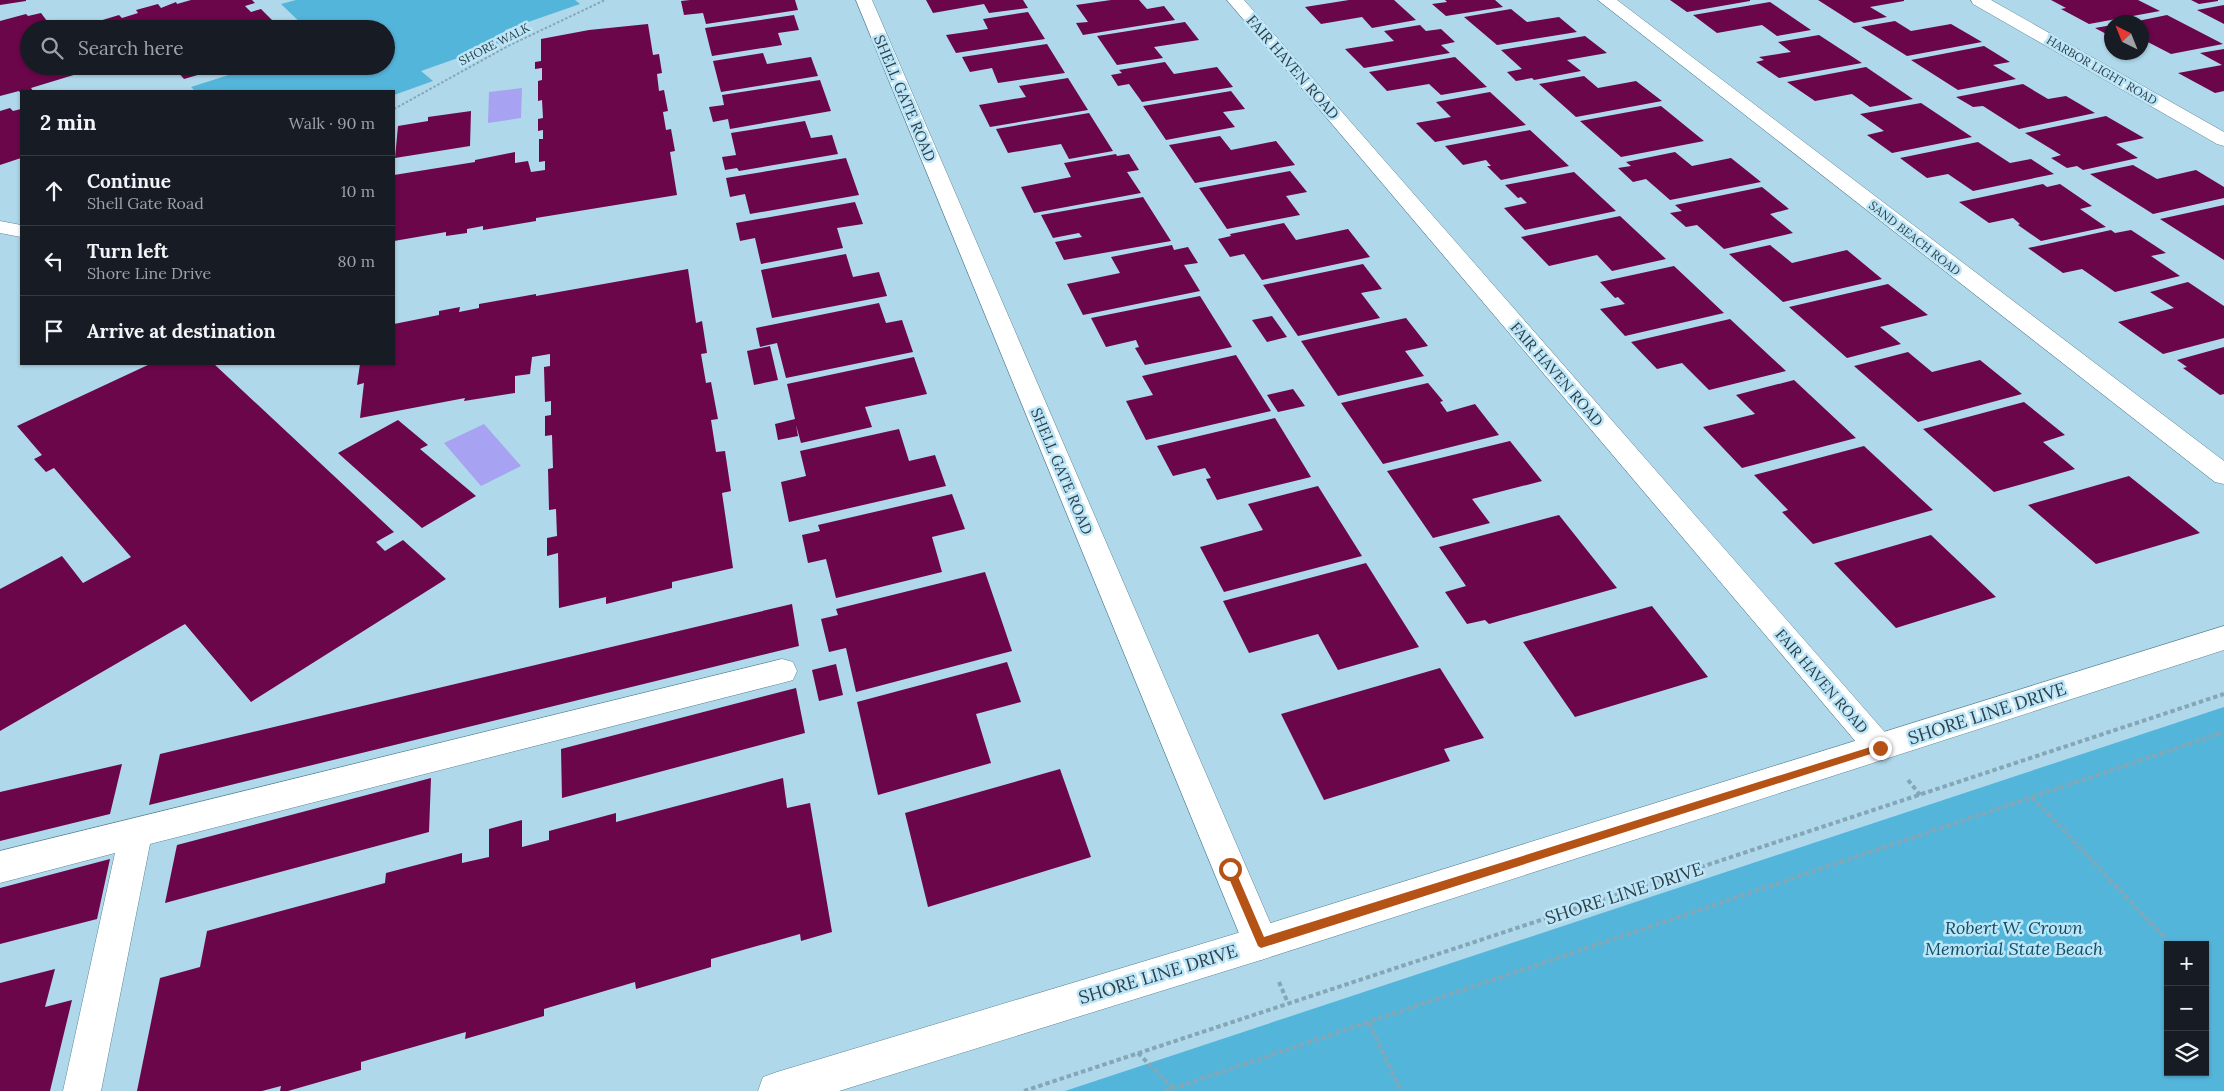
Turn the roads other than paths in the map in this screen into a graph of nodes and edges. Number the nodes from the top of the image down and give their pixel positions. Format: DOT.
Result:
graph roads {
  1 [pos="864,0"];
  2 [pos="1235,0"];
  3 [pos="1606,0"];
  4 [pos="1979,0"];
  5 [pos="2224,140"];
  6 [pos="0,227"];
  7 [pos="20,231"];
  8 [pos="2224,475"];
  9 [pos="2224,638"];
  10 [pos="782,671"];
  11 [pos="1880,748"];
  12 [pos="136,833"];
  13 [pos="0,867"];
  14 [pos="1261,943"];
  15 [pos="82,1091"];
  16 [pos="777,1091"];
  1 -- 14 [label="street, SHELL GATE ROAD"];
  2 -- 11 [label="street, FAIR HAVEN ROAD"];
  3 -- 8 [label="street, SAND BEACH ROAD"];
  4 -- 5 [label="street, HARBOR LIGHT ROAD"];
  6 -- 7 [label="street"];
  9 -- 11 [label="street, SHORE LINE DRIVE"];
  10 -- 12 [label="street"];
  11 -- 14 [label="street, SHORE LINE DRIVE"];
  12 -- 13 [label="street"];
  12 -- 15 [label="street"];
  14 -- 16 [label="street, SHORE LINE DRIVE"];
}
